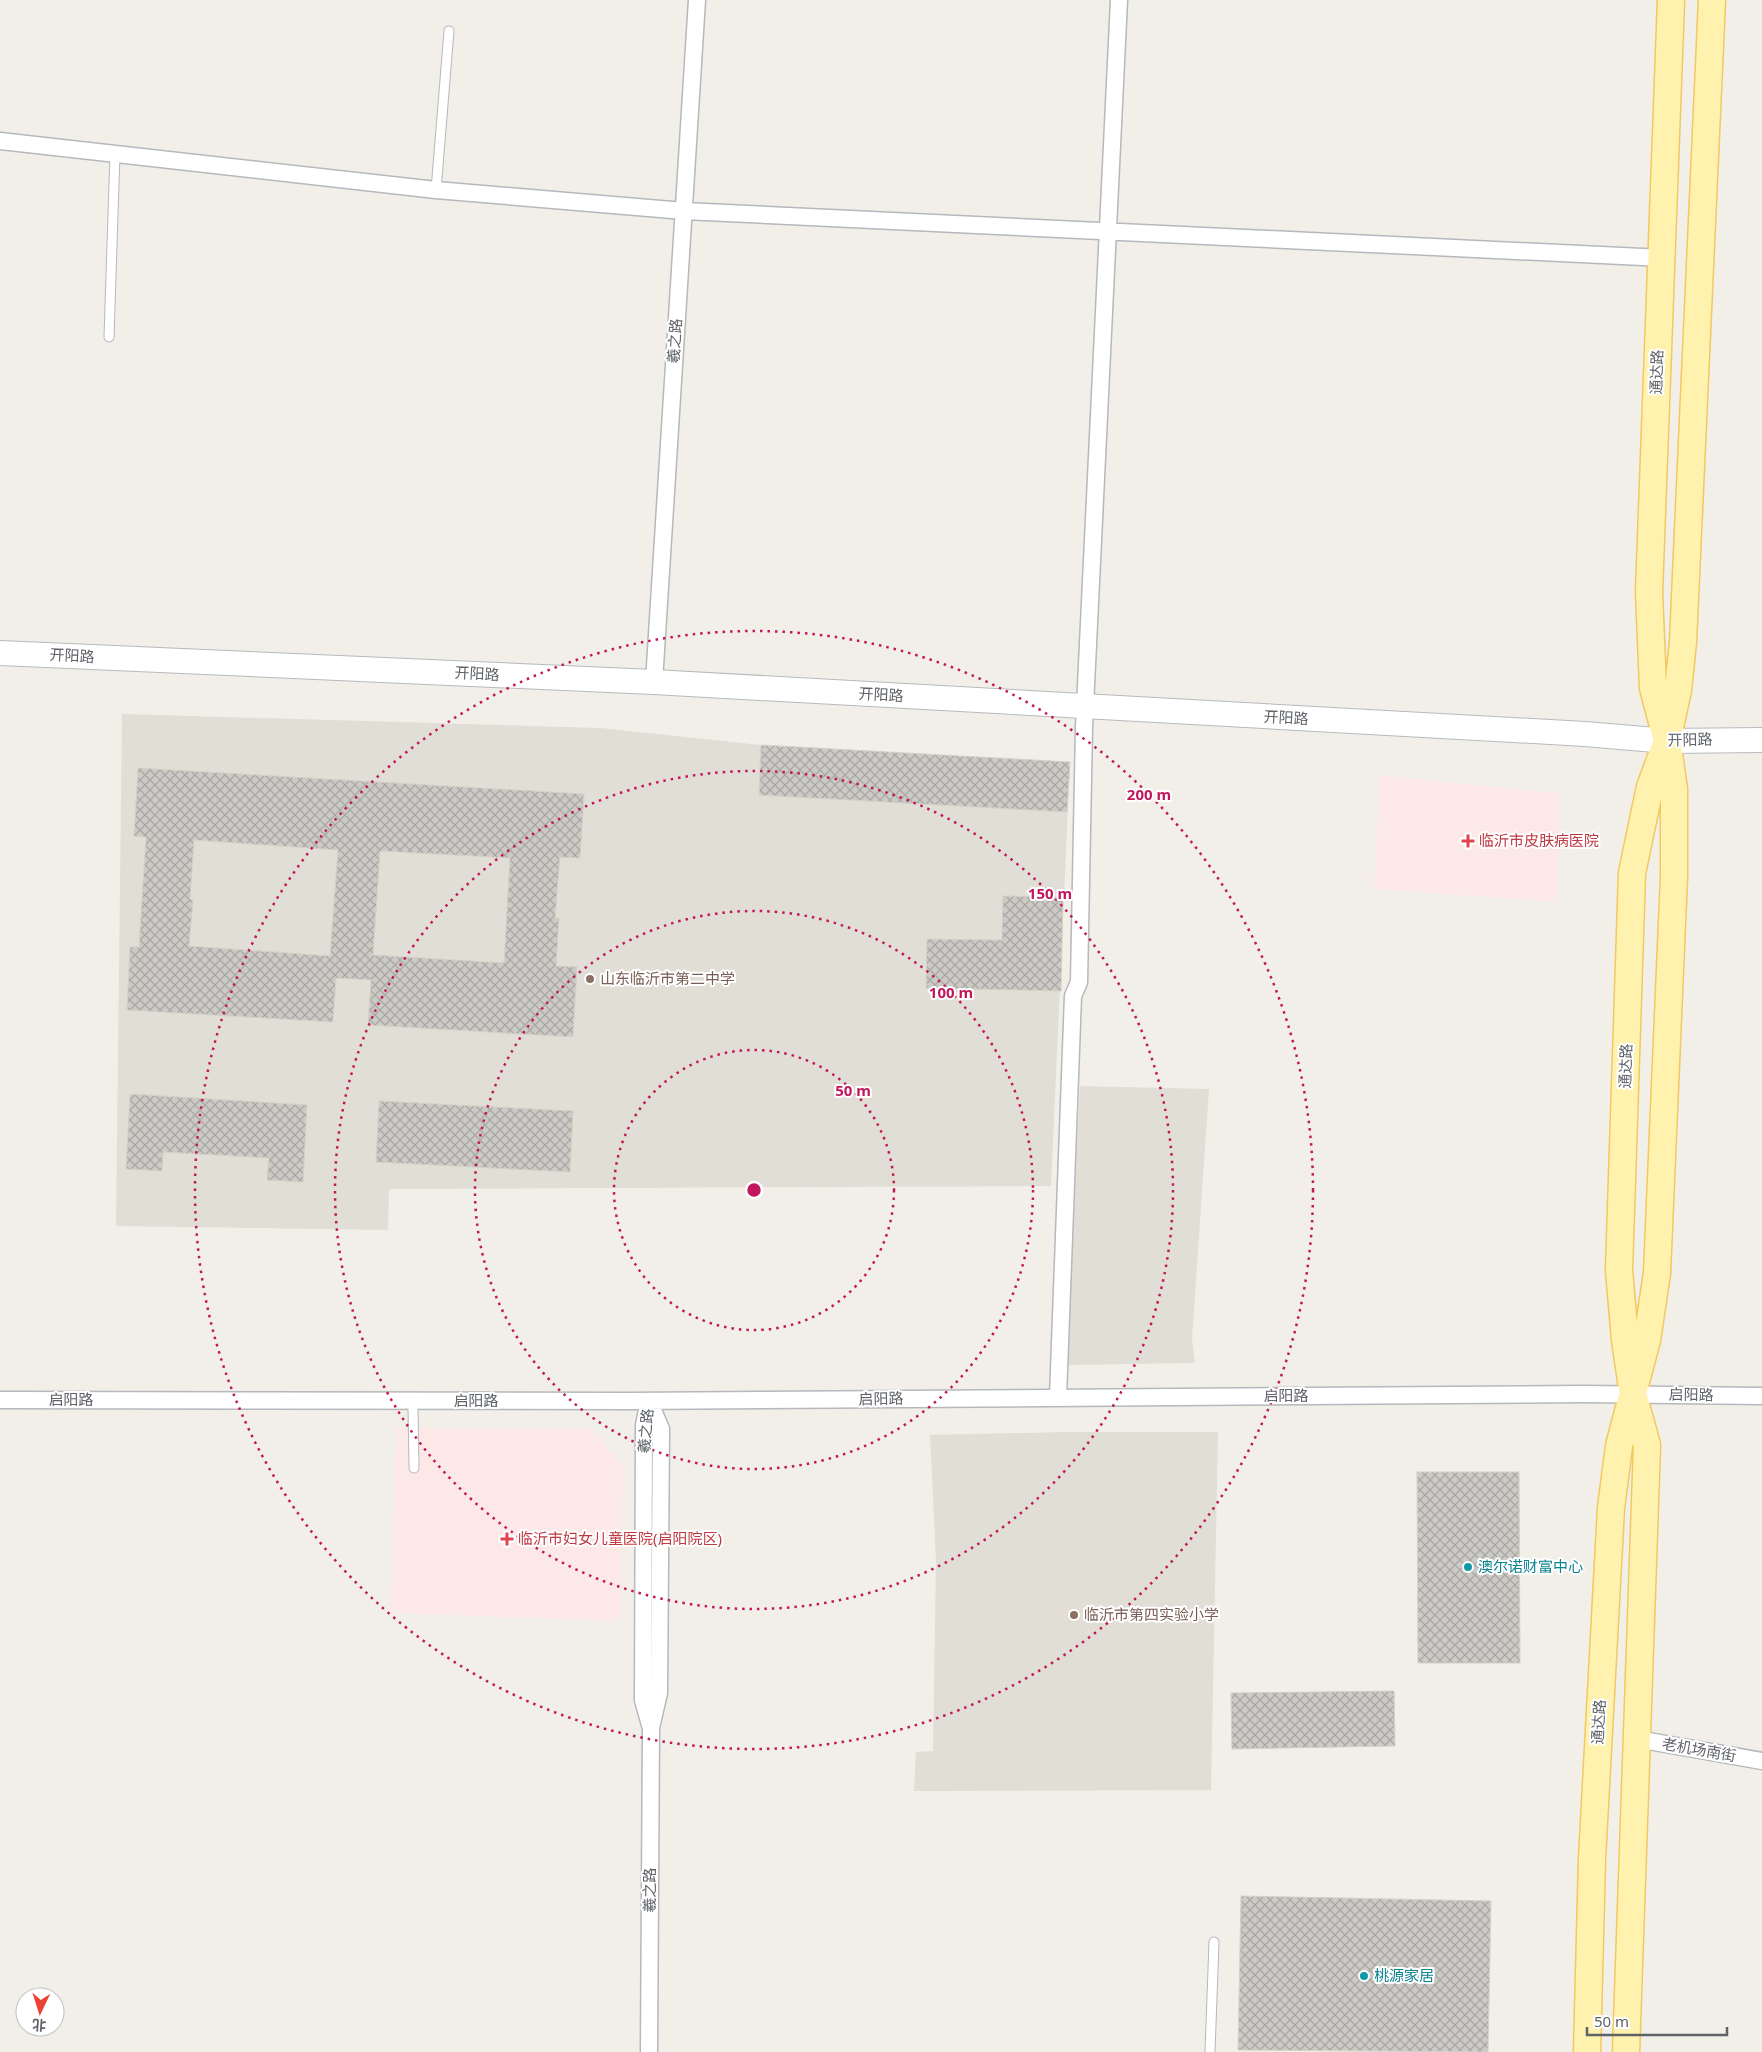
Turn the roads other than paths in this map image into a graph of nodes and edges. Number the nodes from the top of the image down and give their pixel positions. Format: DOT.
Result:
graph roads {
  1 [pos="697,0"];
  2 [pos="1119,0"];
  3 [pos="1671,0"];
  4 [pos="1712,0"];
  5 [pos="449,31"];
  6 [pos="0,141"];
  7 [pos="115,154"];
  8 [pos="436,190"];
  9 [pos="684,211"];
  10 [pos="1108,231"];
  11 [pos="1662,258"];
  12 [pos="109,337"];
  13 [pos="0,653"];
  14 [pos="654,682"];
  15 [pos="1085,706"];
  16 [pos="1762,740"];
  17 [pos="1667,742"];
  18 [pos="1633,1394"];
  19 [pos="1762,1396"];
  20 [pos="1058,1397"];
  21 [pos="0,1400"];
  22 [pos="649,1401"];
  23 [pos="406,1404"];
  24 [pos="414,1468"];
  25 [pos="1637,1739"];
  26 [pos="1762,1761"];
  27 [pos="1214,1942"];
  28 [pos="649,2052"];
  29 [pos="1210,2052"];
  30 [pos="1587,2052"];
  31 [pos="1626,2052"];
  1 -- 9 [label="street, 羲之路"];
  2 -- 10 [label="street"];
  3 -- 11 [label="main road, 通达路"];
  4 -- 17 [label="main road, 通达路"];
  5 -- 8 [label="lane"];
  6 -- 7 [label="street"];
  7 -- 8 [label="street"];
  7 -- 12 [label="lane"];
  8 -- 9 [label="street"];
  9 -- 10 [label="street"];
  9 -- 14 [label="street, 羲之路"];
  10 -- 11 [label="street"];
  10 -- 15 [label="street"];
  11 -- 17 [label="main road, 通达路"];
  13 -- 14 [label="street, 开阳路"];
  14 -- 15 [label="street, 开阳路"];
  15 -- 17 [label="street, 开阳路"];
  15 -- 20 [label="street"];
  16 -- 17 [label="street, 开阳路"];
  17 -- 18 [label="main road, 通达路"];
  17 -- 18 [label="main road, 通达路"];
  18 -- 19 [label="street, 启阳路"];
  18 -- 20 [label="street, 启阳路"];
  18 -- 25 [label="main road, 通达路"];
  18 -- 30 [label="main road, 通达路"];
  20 -- 22 [label="street, 启阳路"];
  21 -- 23 [label="street, 启阳路"];
  22 -- 23 [label="street, 启阳路"];
  22 -- 28 [label="street, 羲之路"];
  23 -- 24 [label="lane"];
  25 -- 26 [label="street, 老机场南街"];
  25 -- 31 [label="main road, 通达路"];
  27 -- 29 [label="lane"];
}
